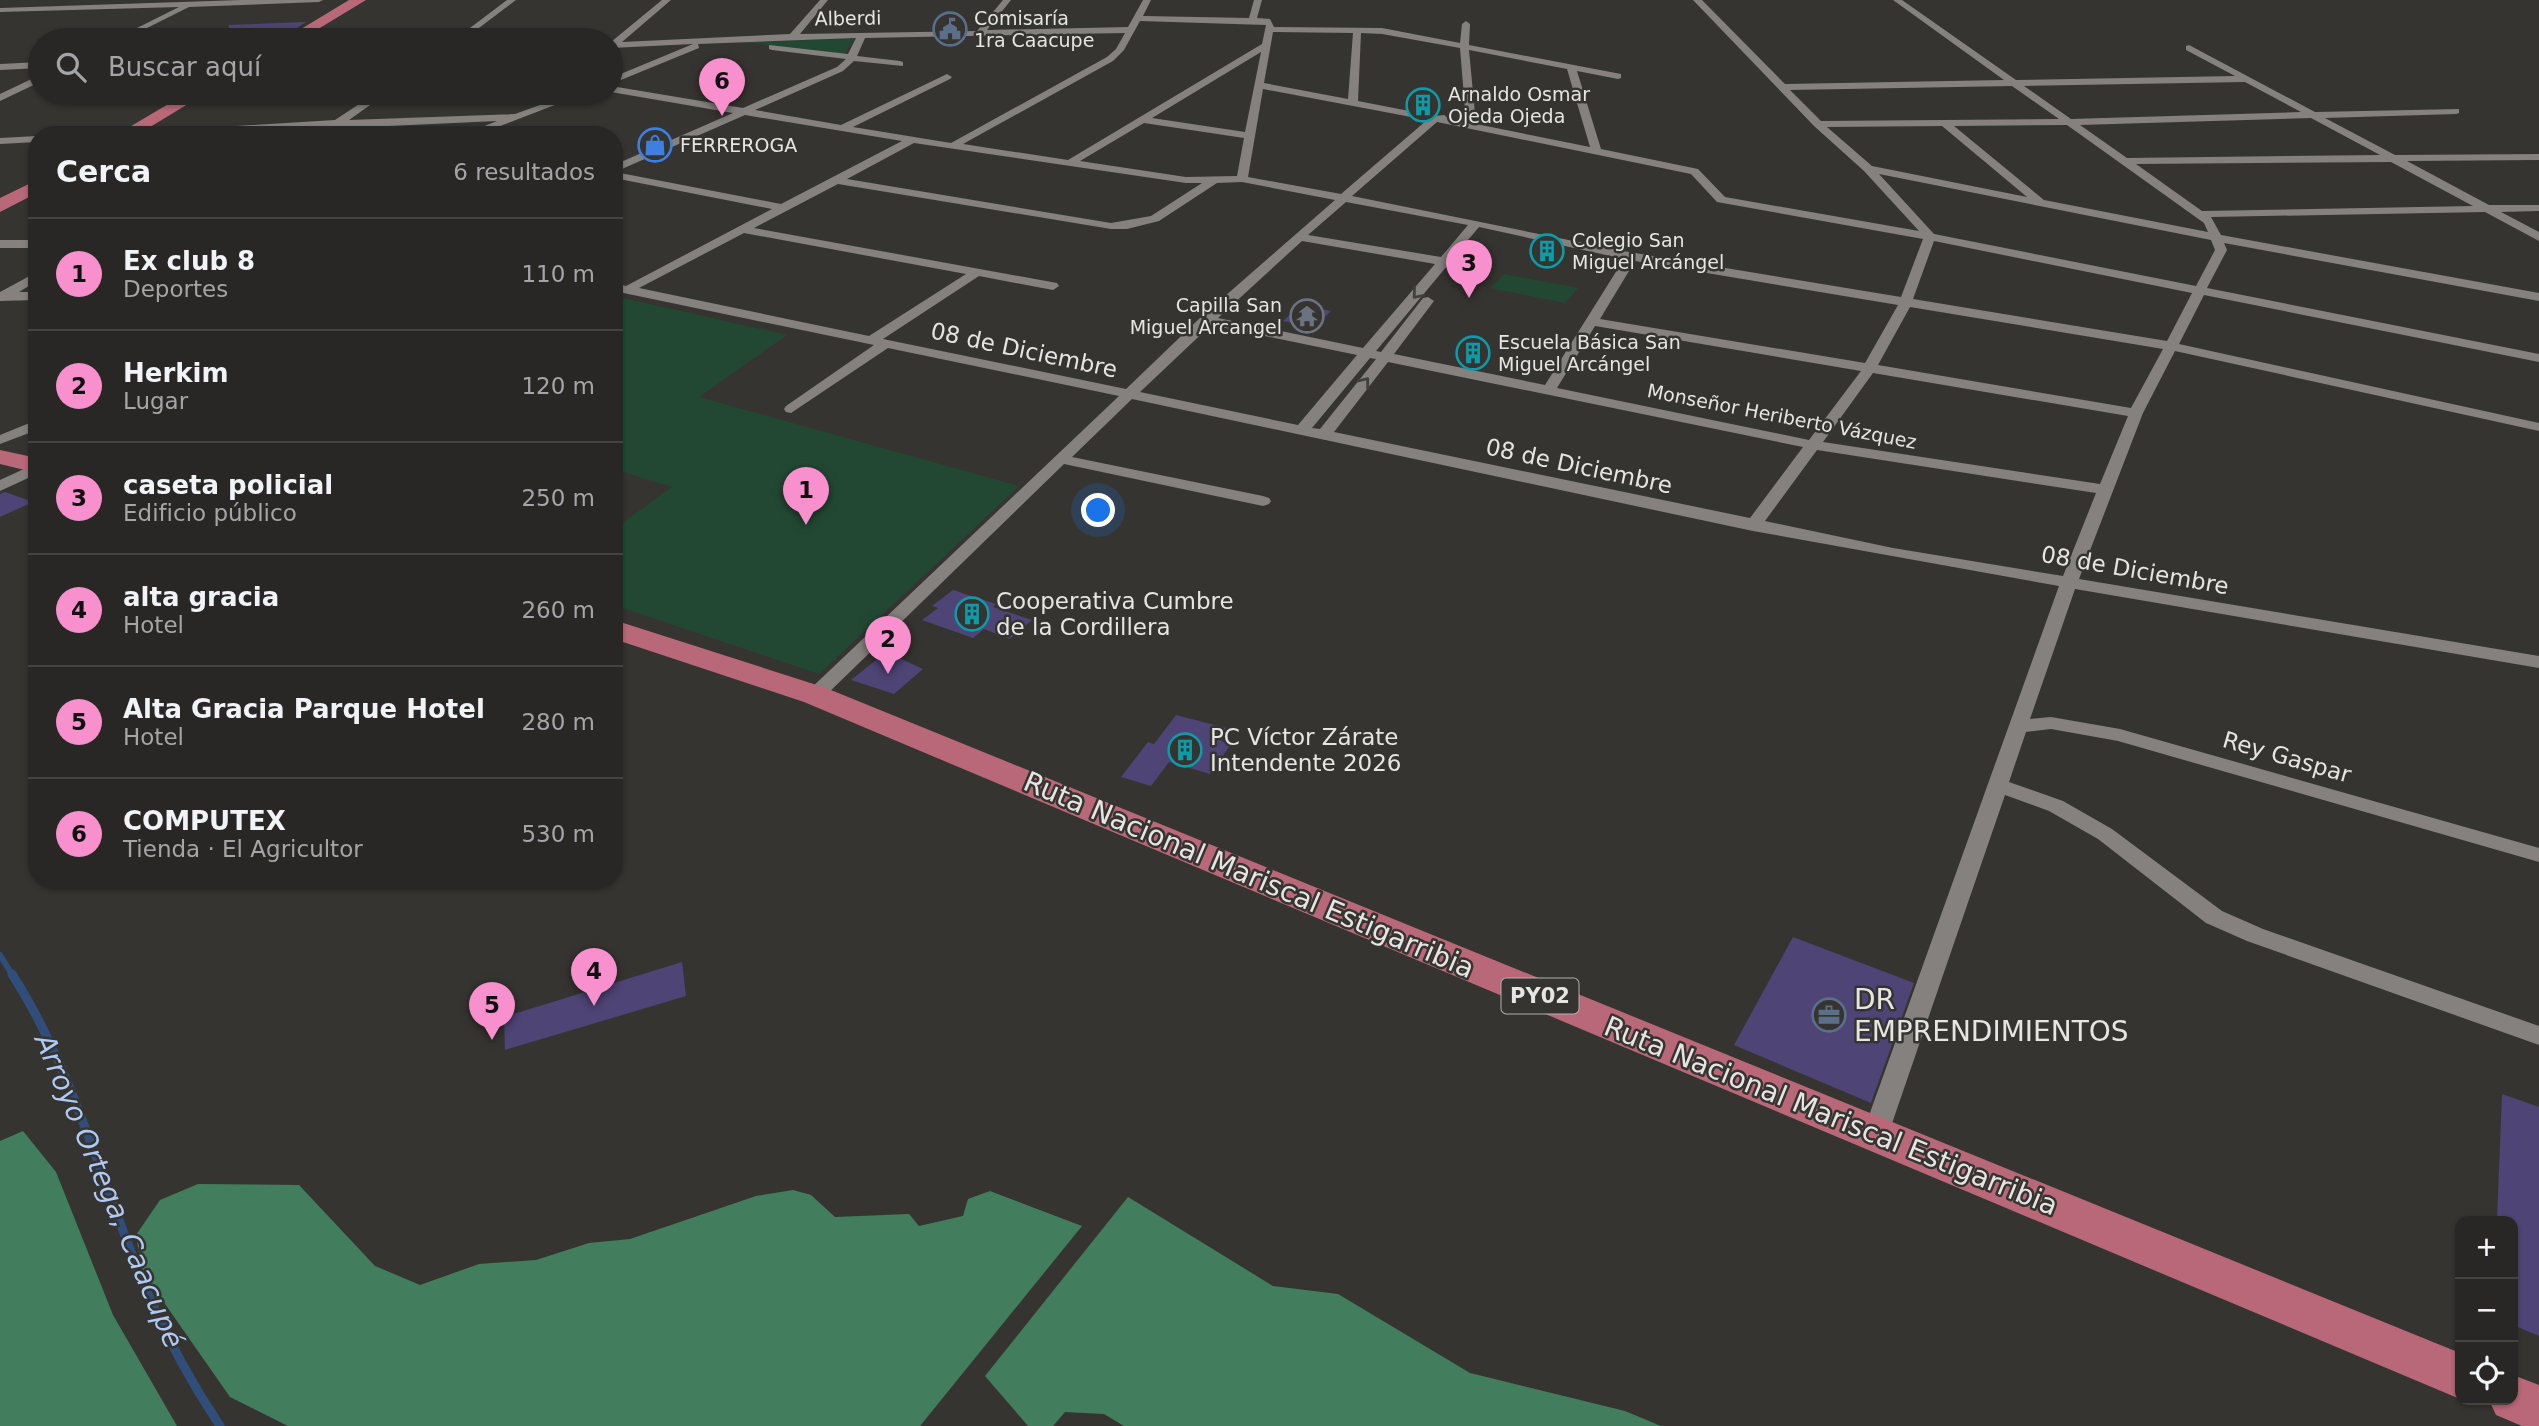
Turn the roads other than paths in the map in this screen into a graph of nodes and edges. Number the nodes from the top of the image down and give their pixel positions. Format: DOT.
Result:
graph roads {
  1 [pos="44,0"];
  2 [pos="319,0"];
  3 [pos="359,0"];
  4 [pos="512,0"];
  5 [pos="667,0"];
  6 [pos="824,0"];
  7 [pos="1007,0"];
  8 [pos="1147,0"];
  9 [pos="1258,0"];
  10 [pos="1697,0"];
  11 [pos="1897,0"];
  12 [pos="195,2"];
  13 [pos="23,9"];
  14 [pos="0,10"];
  15 [pos="0,18"];
  16 [pos="1137,18"];
  17 [pos="1253,19"];
  18 [pos="1466,24"];
  19 [pos="142,28"];
  20 [pos="311,28"];
  21 [pos="474,28"];
  22 [pos="1269,29"];
  23 [pos="1129,30"];
  24 [pos="1357,31"];
  25 [pos="980,33"];
  26 [pos="623,36"];
  27 [pos="862,36"];
  28 [pos="793,37"];
  29 [pos="723,40"];
  30 [pos="707,41"];
  31 [pos="623,45"];
  32 [pos="1266,45"];
  33 [pos="1464,48"];
  34 [pos="2189,48"];
  35 [pos="851,58"];
  36 [pos="900,64"];
  37 [pos="28,66"];
  38 [pos="0,67"];
  39 [pos="1571,67"];
  40 [pos="623,76"];
  41 [pos="1618,76"];
  42 [pos="947,77"];
  43 [pos="2246,79"];
  44 [pos="2012,83"];
  45 [pos="28,84"];
  46 [pos="1259,85"];
  47 [pos="1785,87"];
  48 [pos="623,91"];
  49 [pos="0,98"];
  50 [pos="1353,102"];
  51 [pos="177,105"];
  52 [pos="364,105"];
  53 [pos="548,105"];
  54 [pos="2456,111"];
  55 [pos="744,112"];
  56 [pos="1469,112"];
  57 [pos="2312,115"];
  58 [pos="515,117"];
  59 [pos="1435,119"];
  60 [pos="1144,120"];
  61 [pos="339,122"];
  62 [pos="2067,122"];
  63 [pos="1818,124"];
  64 [pos="1946,124"];
  65 [pos="140,126"];
  66 [pos="277,126"];
  67 [pos="491,126"];
  68 [pos="1471,126"];
  69 [pos="843,128"];
  70 [pos="1250,136"];
  71 [pos="28,139"];
  72 [pos="912,140"];
  73 [pos="0,141"];
  74 [pos="952,146"];
  75 [pos="1597,152"];
  76 [pos="2539,157"];
  77 [pos="2394,159"];
  78 [pos="2124,161"];
  79 [pos="1070,163"];
  80 [pos="623,165"];
  81 [pos="1868,169"];
  82 [pos="623,177"];
  83 [pos="1216,179"];
  84 [pos="1242,179"];
  85 [pos="836,180"];
  86 [pos="28,190"];
  87 [pos="1343,197"];
  88 [pos="2042,204"];
  89 [pos="0,206"];
  90 [pos="782,208"];
  91 [pos="2539,208"];
  92 [pos="2486,209"];
  93 [pos="2199,214"];
  94 [pos="1483,224"];
  95 [pos="742,229"];
  96 [pos="1297,237"];
  97 [pos="1930,237"];
  98 [pos="2539,237"];
  99 [pos="2218,238"];
  100 [pos="0,244"];
  101 [pos="28,244"];
  102 [pos="1632,256"];
  103 [pos="1450,262"];
  104 [pos="977,272"];
  105 [pos="28,281"];
  106 [pos="1053,286"];
  107 [pos="623,288"];
  108 [pos="623,289"];
  109 [pos="2200,291"];
  110 [pos="1,296"];
  111 [pos="28,296"];
  112 [pos="2539,297"];
  113 [pos="1906,302"];
  114 [pos="1206,320"];
  115 [pos="1590,321"];
  116 [pos="878,342"];
  117 [pos="2171,346"];
  118 [pos="1368,353"];
  119 [pos="1385,356"];
  120 [pos="2539,358"];
  121 [pos="1869,369"];
  122 [pos="1549,390"];
  123 [pos="1128,395"];
  124 [pos="791,409"];
  125 [pos="2136,412"];
  126 [pos="2539,427"];
  127 [pos="28,428"];
  128 [pos="1301,431"];
  129 [pos="1323,436"];
  130 [pos="0,440"];
  131 [pos="1814,445"];
  132 [pos="0,457"];
  133 [pos="1061,459"];
  134 [pos="28,465"];
  135 [pos="28,472"];
  136 [pos="0,486"];
  137 [pos="2105,491"];
  138 [pos="1263,501"];
  139 [pos="1754,526"];
  140 [pos="2069,582"];
  141 [pos="623,632"];
  142 [pos="2539,662"];
  143 [pos="815,695"];
  144 [pos="2018,727"];
  145 [pos="1998,785"];
  146 [pos="2539,855"];
  147 [pos="2539,1036"];
  148 [pos="1875,1135"];
  149 [pos="2455,1374"];
  150 [pos="2518,1400"];
  151 [pos="2539,1409"];
  1 -- 13 [label="street"];
  2 -- 12 [label="street"];
  3 -- 20 [label="main road"];
  4 -- 21 [label="street"];
  5 -- 26 [label="street"];
  6 -- 28 [label="street"];
  7 -- 25 [label="street"];
  8 -- 16 [label="street"];
  9 -- 17 [label="street"];
  10 -- 47 [label="street"];
  11 -- 44 [label="street"];
  12 -- 13 [label="street"];
  12 -- 19 [label="street"];
  13 -- 14 [label="street"];
  13 -- 15 [label="street"];
  16 -- 17 [label="street"];
  16 -- 23 [label="street"];
  17 -- 22 [label="street"];
  18 -- 33 [label="street"];
  22 -- 24 [label="street"];
  22 -- 32 [label="street"];
  23 -- 25 [label="street, Alberdi"];
  23 -- 74 [label="street"];
  24 -- 33 [label="street"];
  24 -- 50 [label="street"];
  25 -- 27 [label="street, Alberdi"];
  27 -- 28 [label="street, Alberdi"];
  27 -- 35 [label="street"];
  28 -- 29 [label="street, Alberdi"];
  29 -- 30 [label="street, Alberdi"];
  29 -- 35 [label="street"];
  30 -- 31 [label="street, Alberdi"];
  30 -- 40 [label="street"];
  32 -- 46 [label="street"];
  32 -- 60 [label="street"];
  33 -- 39 [label="street"];
  33 -- 56 [label="street"];
  34 -- 43 [label="street"];
  35 -- 36 [label="street"];
  35 -- 55 [label="street"];
  37 -- 38 [label="street"];
  39 -- 41 [label="street"];
  39 -- 75 [label="street"];
  42 -- 69 [label="street"];
  43 -- 44 [label="street"];
  43 -- 57 [label="street"];
  44 -- 47 [label="street"];
  44 -- 62 [label="street"];
  45 -- 49 [label="street"];
  46 -- 50 [label="street"];
  46 -- 70 [label="street"];
  47 -- 63 [label="street"];
  48 -- 55 [label="street"];
  50 -- 59 [label="street"];
  51 -- 65 [label="main road"];
  52 -- 61 [label="street"];
  53 -- 58 [label="street"];
  54 -- 57 [label="street"];
  55 -- 69 [label="street"];
  55 -- 80 [label="street"];
  56 -- 59 [label="street"];
  56 -- 68 [label="street"];
  57 -- 62 [label="street"];
  57 -- 77 [label="street"];
  58 -- 61 [label="street"];
  58 -- 67 [label="street"];
  59 -- 68 [label="street"];
  59 -- 87 [label="street"];
  60 -- 70 [label="street"];
  60 -- 79 [label="street"];
  61 -- 66 [label="street"];
  62 -- 64 [label="street"];
  62 -- 78 [label="street"];
  63 -- 64 [label="street"];
  63 -- 81 [label="street"];
  64 -- 88 [label="street"];
  68 -- 75 [label="street"];
  69 -- 72 [label="street"];
  70 -- 84 [label="street"];
  71 -- 73 [label="street"];
  72 -- 74 [label="street"];
  72 -- 85 [label="street"];
  74 -- 79 [label="street"];
  75 -- 97 [label="street"];
  76 -- 77 [label="street"];
  77 -- 78 [label="street"];
  77 -- 92 [label="street"];
  78 -- 93 [label="street"];
  79 -- 83 [label="street"];
  81 -- 88 [label="street"];
  81 -- 97 [label="street"];
  82 -- 90 [label="street"];
  83 -- 84 [label="street"];
  83 -- 85 [label="street"];
  84 -- 87 [label="street"];
  85 -- 90 [label="street"];
  86 -- 89 [label="main road"];
  87 -- 94 [label="street"];
  87 -- 96 [label="street"];
  88 -- 99 [label="street"];
  90 -- 95 [label="street"];
  91 -- 92 [label="street"];
  92 -- 93 [label="street"];
  92 -- 98 [label="street"];
  93 -- 99 [label="street"];
  94 -- 102 [label="street"];
  94 -- 103 [label="street"];
  95 -- 104 [label="street"];
  95 -- 107 [label="street"];
  96 -- 103 [label="street"];
  96 -- 114 [label="street"];
  97 -- 109 [label="street"];
  97 -- 113 [label="street"];
  99 -- 109 [label="street"];
  99 -- 112 [label="street"];
  100 -- 101 [label="street"];
  102 -- 113 [label="street"];
  102 -- 115 [label="street"];
  103 -- 118 [label="street, one-way"];
  103 -- 119 [label="street"];
  104 -- 106 [label="street"];
  104 -- 116 [label="street"];
  105 -- 110 [label="street"];
  108 -- 116 [label="street, 08 de Diciembre"];
  109 -- 117 [label="street"];
  109 -- 120 [label="street"];
  110 -- 111 [label="street"];
  113 -- 117 [label="street"];
  113 -- 121 [label="street"];
  114 -- 118 [label="street, Monseñor Heriberto Vázquez"];
  114 -- 123 [label="street"];
  115 -- 121 [label="street"];
  115 -- 122 [label="street"];
  116 -- 123 [label="street, 08 de Diciembre"];
  116 -- 124 [label="street"];
  117 -- 125 [label="street"];
  117 -- 126 [label="street"];
  118 -- 119 [label="street, Monseñor Heriberto Vázquez"];
  118 -- 128 [label="street"];
  119 -- 122 [label="street, Monseñor Heriberto Vázquez"];
  129 -- 119 [label="street, one-way"];
  121 -- 125 [label="street"];
  121 -- 131 [label="street"];
  122 -- 131 [label="street, Monseñor Heriberto Vázquez"];
  123 -- 128 [label="street, 08 de Diciembre"];
  123 -- 133 [label="street"];
  125 -- 137 [label="street"];
  127 -- 130 [label="street"];
  128 -- 129 [label="street, 08 de Diciembre"];
  129 -- 139 [label="street, 08 de Diciembre"];
  131 -- 137 [label="street, Monseñor Heriberto Vázquez"];
  131 -- 139 [label="street"];
  132 -- 134 [label="main road"];
  133 -- 138 [label="street"];
  133 -- 143 [label="street"];
  135 -- 136 [label="street"];
  137 -- 140 [label="street"];
  139 -- 140 [label="street, 08 de Diciembre"];
  140 -- 142 [label="street, 08 de Diciembre"];
  140 -- 144 [label="street"];
  141 -- 143 [label="main road, Ruta Nacional Mariscal Estigarribia / PY02"];
  143 -- 148 [label="main road, Ruta Nacional Mariscal Estigarribia / PY02"];
  144 -- 145 [label="street"];
  144 -- 146 [label="street, Rey Gaspar"];
  145 -- 147 [label="street"];
  145 -- 148 [label="street"];
  148 -- 149 [label="main road, Ruta Nacional Mariscal Estigarribia / PY02"];
  150 -- 151 [label="main road"];
}
